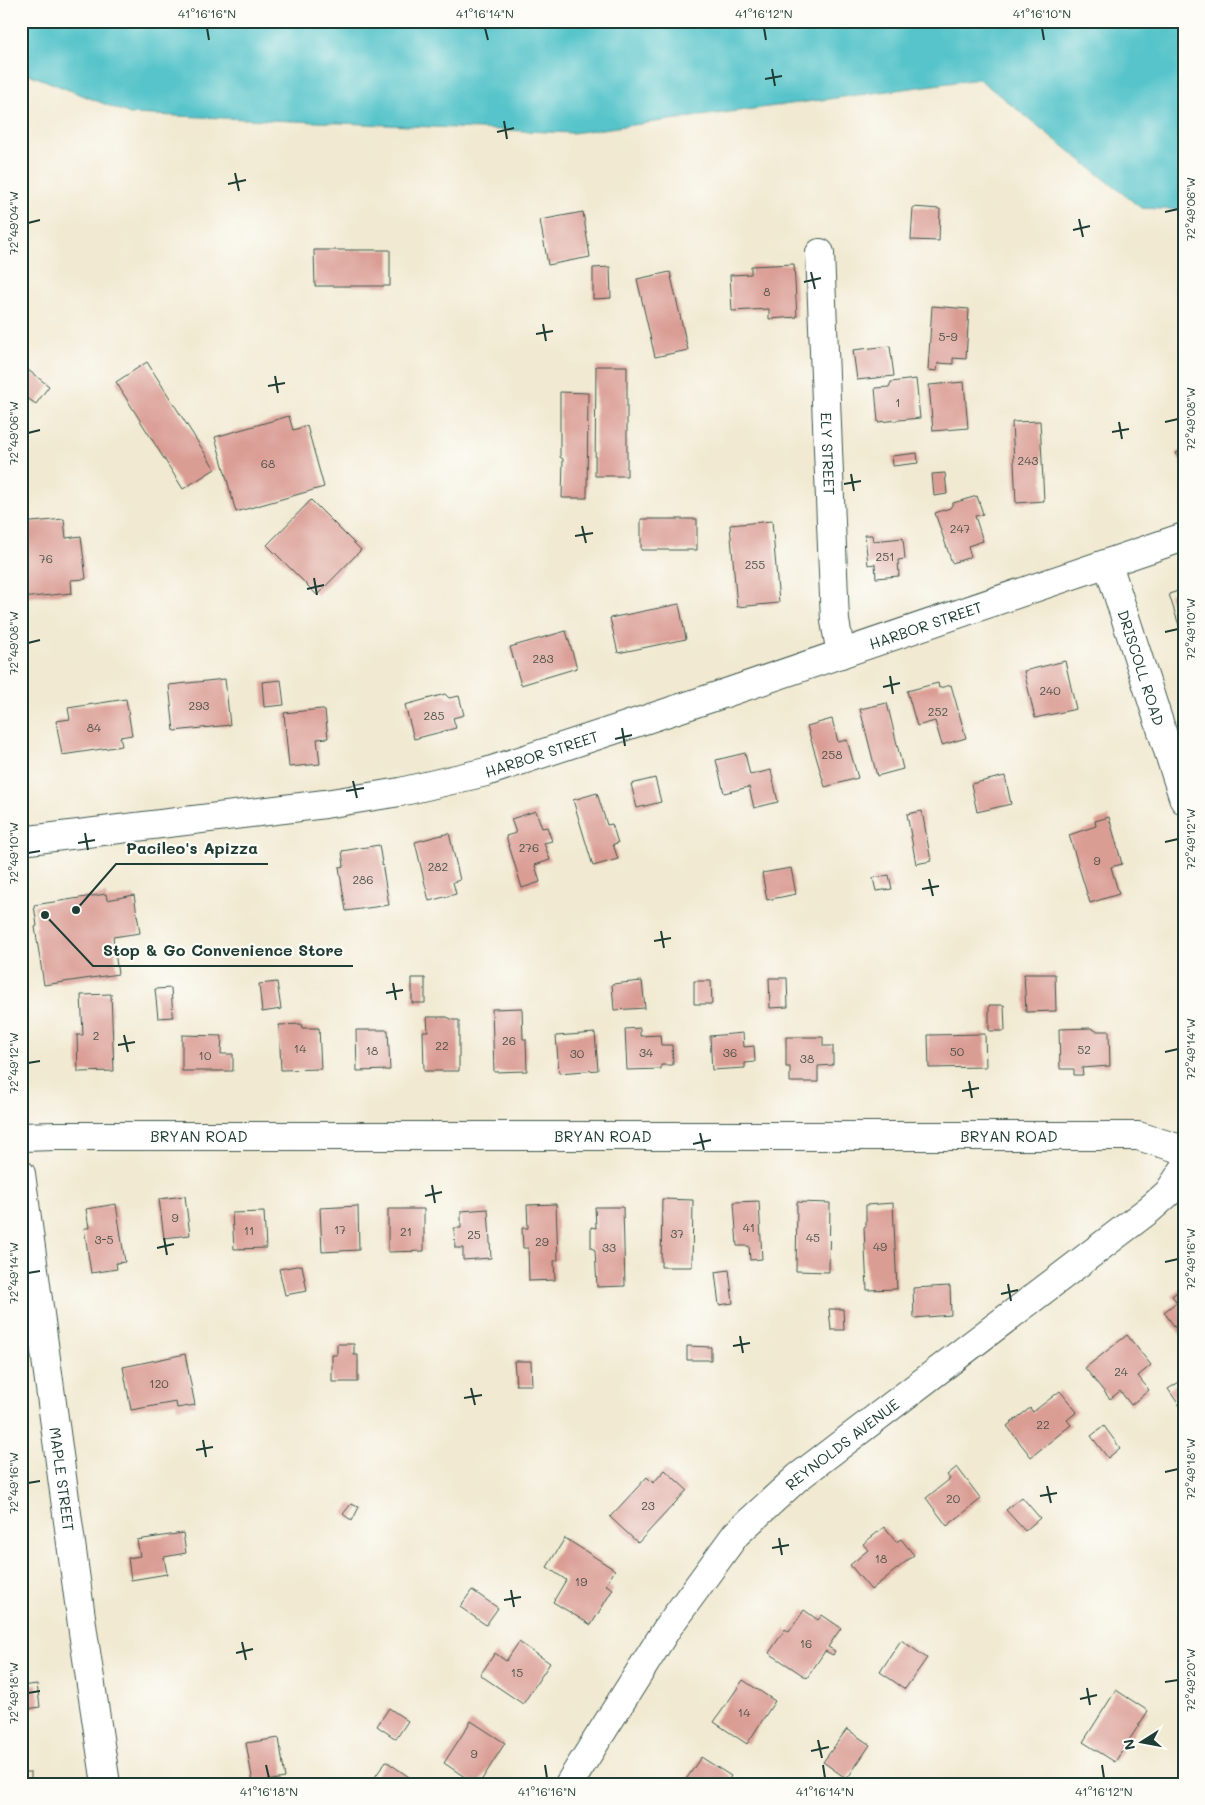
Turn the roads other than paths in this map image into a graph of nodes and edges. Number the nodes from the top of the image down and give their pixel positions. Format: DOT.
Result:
graph roads {
  1 [pos="820,253"];
  2 [pos="1184,537"];
  3 [pos="1108,564"];
  4 [pos="841,654"];
  5 [pos="1184,800"];
  6 [pos="21,841"];
  7 [pos="21,1137"];
  8 [pos="1184,1150"];
  9 [pos="1184,1169"];
  10 [pos="21,1174"];
  11 [pos="106,1784"];
  12 [pos="569,1784"];
  1 -- 4 [label="street, ELY STREET"];
  2 -- 3 [label="street, HARBOR STREET"];
  3 -- 4 [label="street, HARBOR STREET"];
  3 -- 5 [label="street, DRISCOLL ROAD"];
  4 -- 6 [label="street, HARBOR STREET"];
  7 -- 8 [label="street, BRYAN ROAD"];
  9 -- 12 [label="street, REYNOLDS AVENUE"];
  10 -- 11 [label="street, MAPLE STREET"];
}
